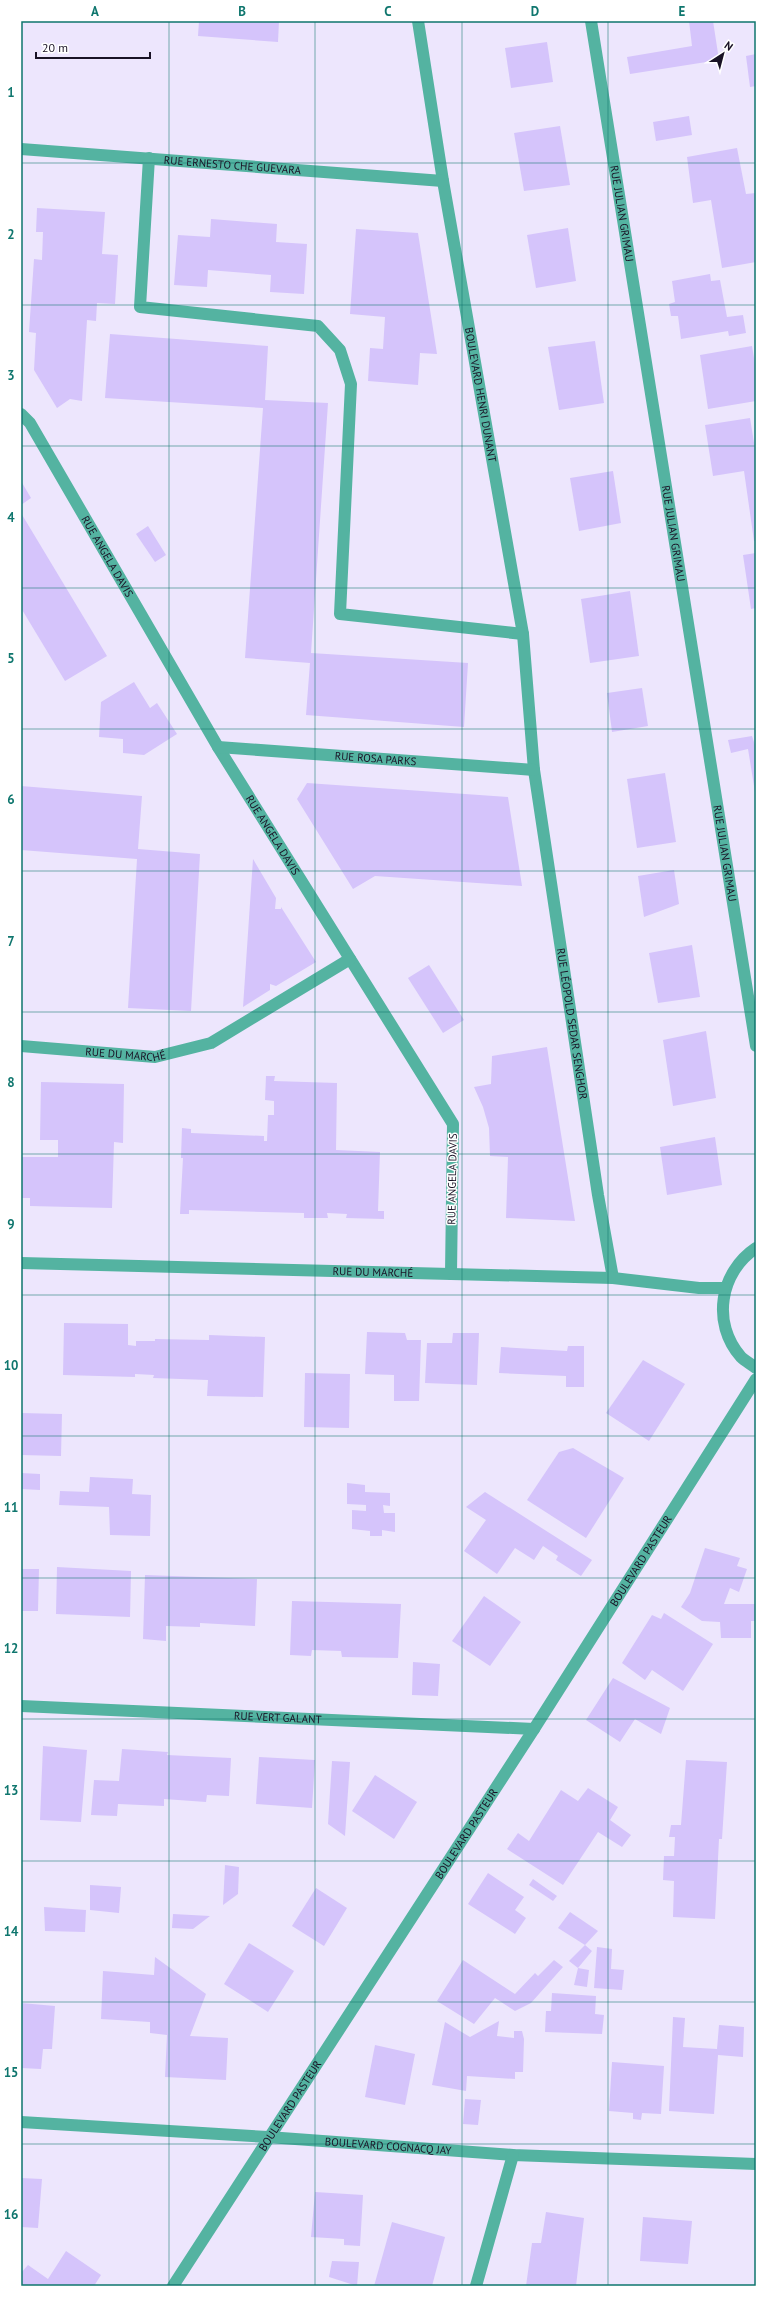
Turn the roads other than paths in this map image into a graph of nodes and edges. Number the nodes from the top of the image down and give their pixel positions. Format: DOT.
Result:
graph roads {
  1 [pos="418,21"];
  2 [pos="591,21"];
  3 [pos="21,149"];
  4 [pos="149,158"];
  5 [pos="443,181"];
  6 [pos="21,414"];
  7 [pos="523,634"];
  8 [pos="218,747"];
  9 [pos="534,770"];
  10 [pos="350,960"];
  11 [pos="21,1046"];
  12 [pos="756,1046"];
  13 [pos="756,1248"];
  14 [pos="21,1263"];
  15 [pos="451,1274"];
  16 [pos="613,1278"];
  17 [pos="724,1288"];
  18 [pos="756,1368"];
  19 [pos="756,1380"];
  20 [pos="21,1706"];
  21 [pos="534,1729"];
  22 [pos="21,2122"];
  23 [pos="268,2137"];
  24 [pos="513,2155"];
  25 [pos="756,2164"];
  26 [pos="173,2286"];
  27 [pos="476,2286"];
  1 -- 5 [label="street, BOULEVARD HENRI DUNANT"];
  2 -- 12 [label="street, RUE JULIAN GRIMAU"];
  3 -- 4 [label="street, RUE ERNESTO CHE GUEVARA"];
  4 -- 5 [label="street, RUE ERNESTO CHE GUEVARA"];
  4 -- 7 [label="street"];
  5 -- 7 [label="street, BOULEVARD HENRI DUNANT"];
  6 -- 8 [label="street, RUE ANGELA DAVIS"];
  7 -- 9 [label="street, BOULEVARD HENRI DUNANT"];
  8 -- 9 [label="street, RUE ROSA PARKS"];
  8 -- 10 [label="street, RUE ANGELA DAVIS"];
  9 -- 16 [label="street, RUE LÉOPOLD SEDAR SENGHOR"];
  10 -- 11 [label="street, RUE DU MARCHÉ"];
  10 -- 15 [label="street, RUE ANGELA DAVIS"];
  13 -- 17 [label="street"];
  14 -- 15 [label="street, RUE DU MARCHÉ"];
  15 -- 16 [label="street, RUE DU MARCHÉ"];
  16 -- 17 [label="street, RUE DU MARCHÉ"];
  17 -- 18 [label="street"];
  19 -- 21 [label="street, BOULEVARD PASTEUR"];
  20 -- 21 [label="street, RUE VERT GALANT"];
  21 -- 23 [label="street, BOULEVARD PASTEUR"];
  22 -- 23 [label="street, BOULEVARD COGNACQ JAY"];
  23 -- 24 [label="street, BOULEVARD COGNACQ JAY"];
  23 -- 26 [label="street, BOULEVARD PASTEUR"];
  24 -- 25 [label="street, BOULEVARD COGNACQ JAY"];
  24 -- 27 [label="street"];
}
